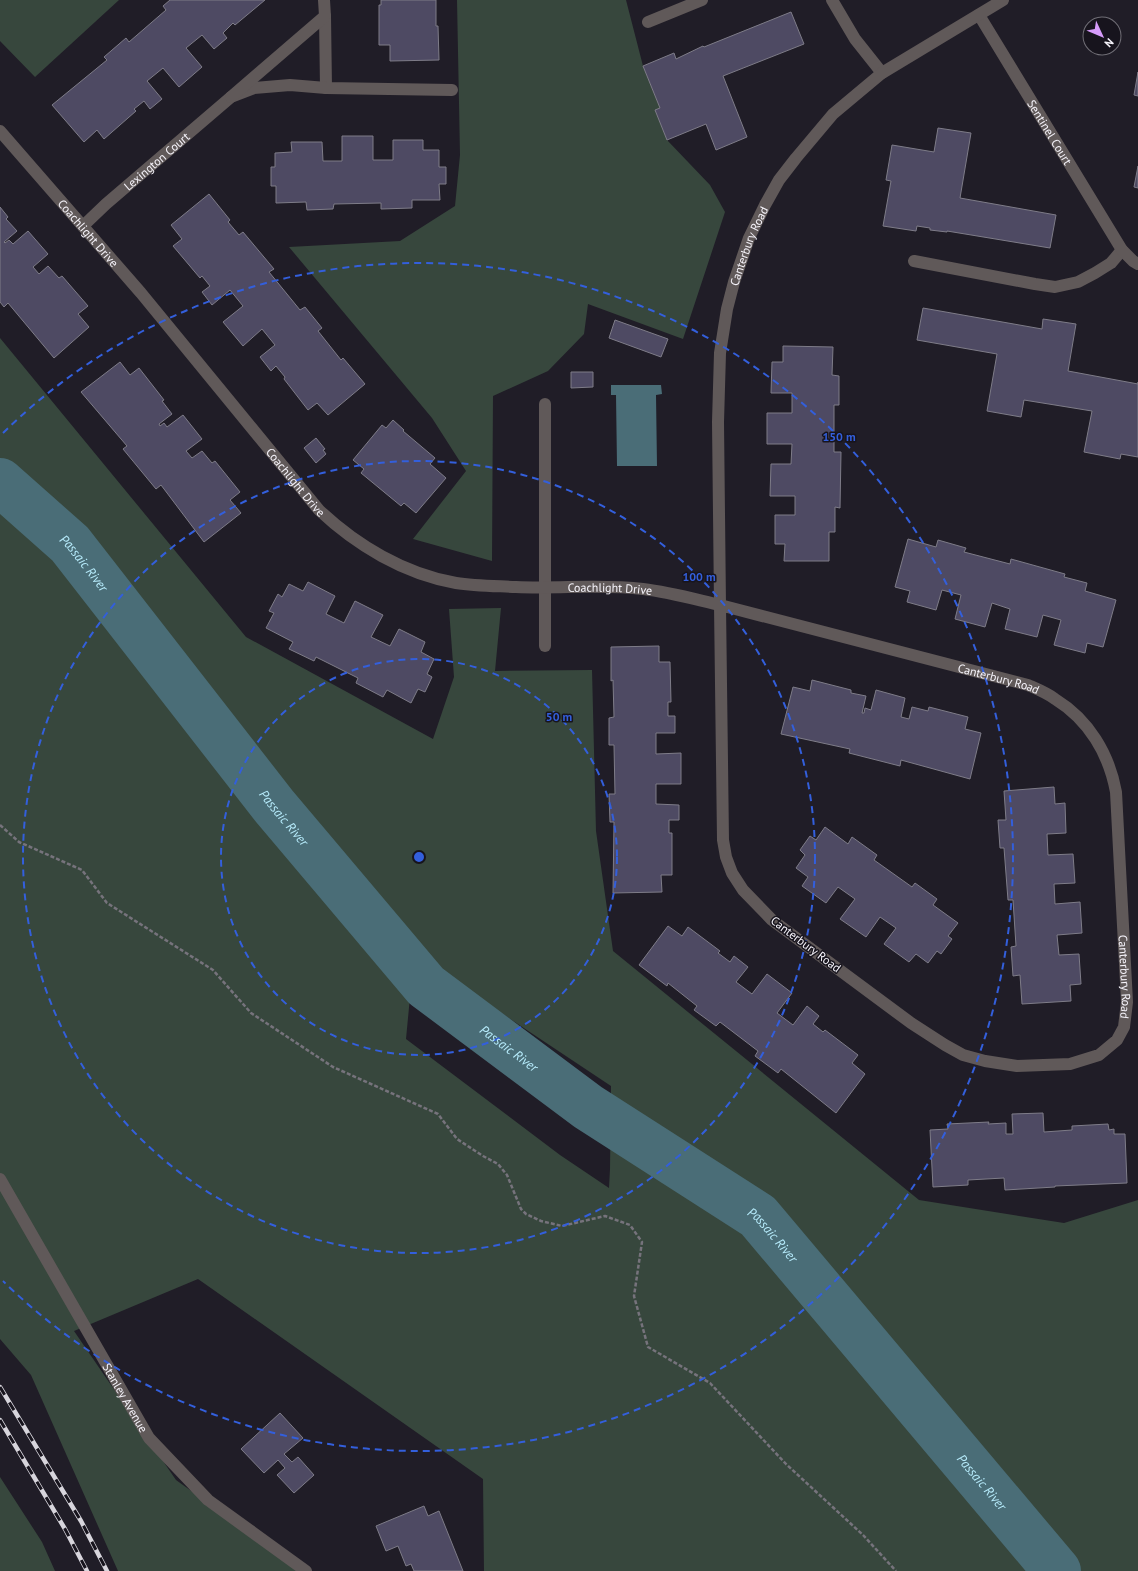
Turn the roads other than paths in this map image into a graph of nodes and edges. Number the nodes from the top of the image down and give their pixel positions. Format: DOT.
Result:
graph roads {
  1 [pos="324,0"];
  2 [pos="702,0"];
  3 [pos="832,0"];
  4 [pos="1003,0"];
  5 [pos="979,15"];
  6 [pos="324,16"];
  7 [pos="648,22"];
  8 [pos="882,73"];
  9 [pos="326,88"];
  10 [pos="452,90"];
  11 [pos="230,97"];
  12 [pos="0,131"];
  13 [pos="83,226"];
  14 [pos="1122,250"];
  15 [pos="914,261"];
  16 [pos="1138,264"];
  17 [pos="545,404"];
  18 [pos="545,587"];
  19 [pos="720,605"];
  20 [pos="545,646"];
  21 [pos="0,1179"];
  22 [pos="306,1571"];
  1 -- 6 [label="street"];
  2 -- 7 [label="street"];
  3 -- 8 [label="street"];
  4 -- 5 [label="street, Canterbury Road"];
  5 -- 8 [label="street, Canterbury Road"];
  5 -- 14 [label="street, Sentinel Court"];
  6 -- 9 [label="street"];
  6 -- 11 [label="street, Lexington Court"];
  8 -- 19 [label="street, Canterbury Road"];
  9 -- 10 [label="street, Lexington Court"];
  9 -- 11 [label="street, Lexington Court"];
  11 -- 13 [label="street, Lexington Court"];
  12 -- 13 [label="street, Coachlight Drive"];
  13 -- 18 [label="street, Coachlight Drive"];
  14 -- 15 [label="street"];
  14 -- 16 [label="street, Sentinel Court"];
  17 -- 18 [label="street"];
  18 -- 19 [label="street, Coachlight Drive"];
  18 -- 20 [label="street"];
  19 -- 19 [label="street, Canterbury Road"];
  21 -- 22 [label="street, Stanley Avenue"];
}
